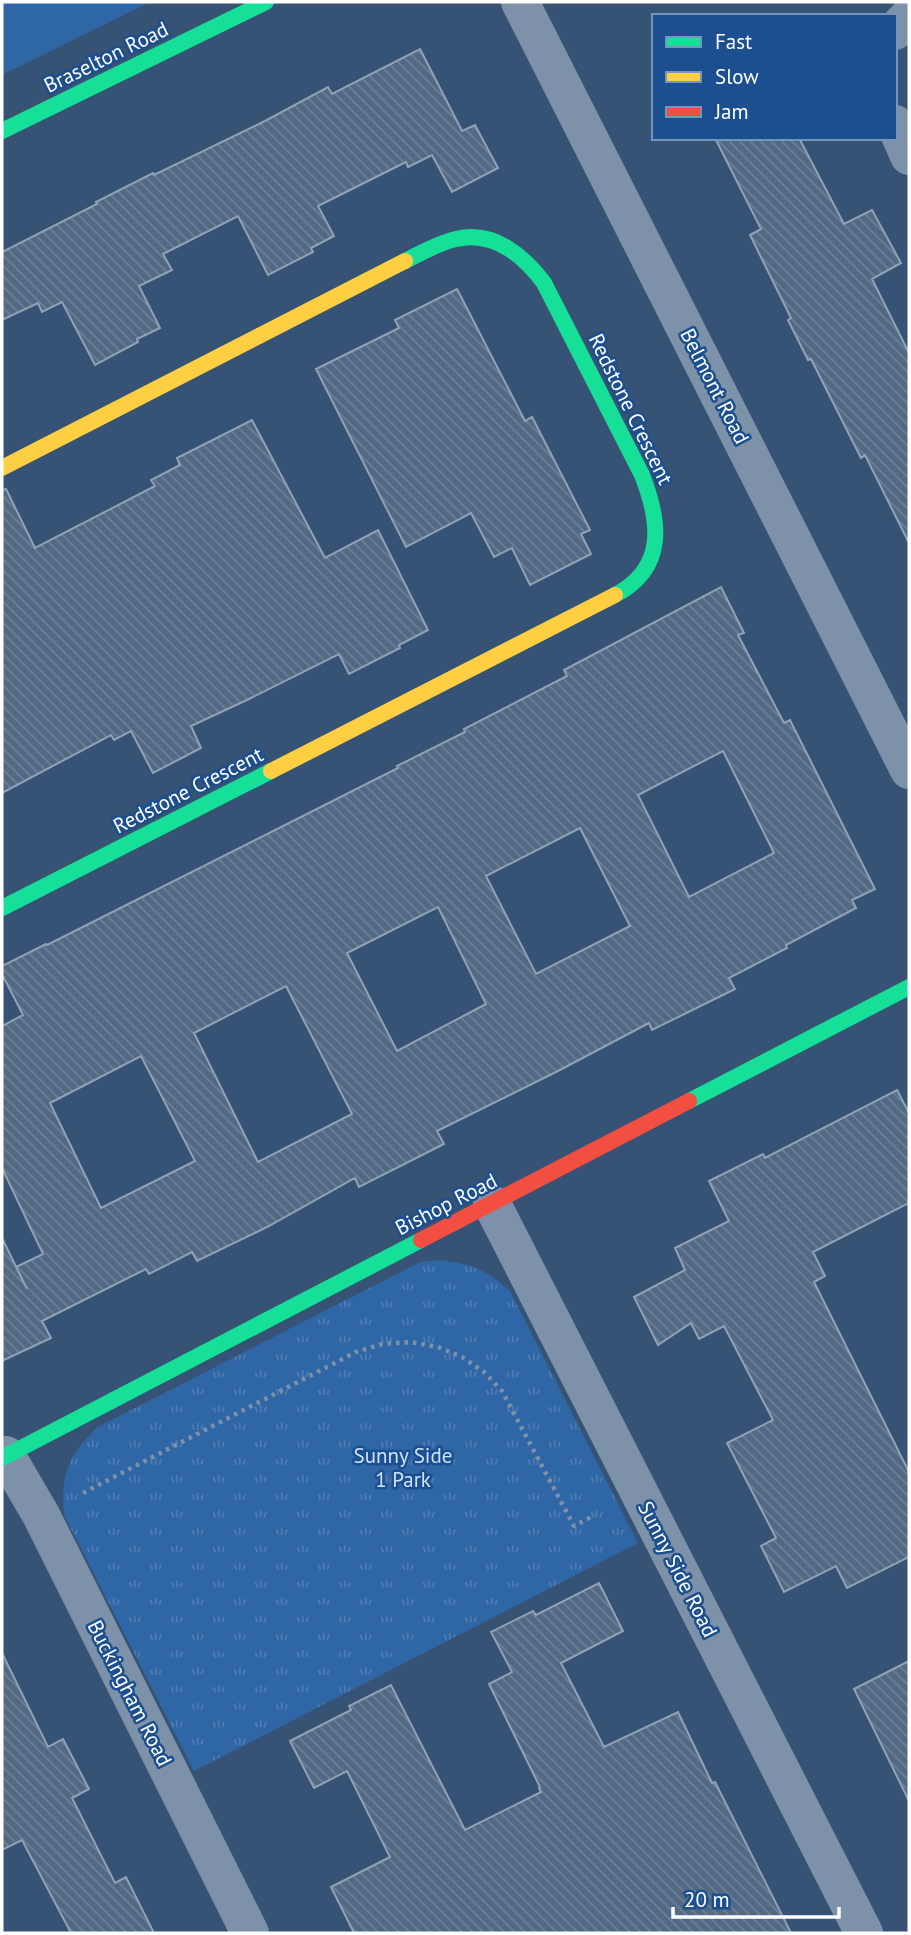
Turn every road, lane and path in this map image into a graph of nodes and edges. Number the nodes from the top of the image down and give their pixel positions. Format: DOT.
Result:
graph roads {
  1 [pos="266,2"];
  2 [pos="520,2"];
  3 [pos="909,16"];
  4 [pos="897,29"];
  5 [pos="897,129"];
  6 [pos="2,131"];
  7 [pos="909,156"];
  8 [pos="2,468"];
  9 [pos="909,770"];
  10 [pos="2,908"];
  11 [pos="909,987"];
  12 [pos="492,1204"];
  13 [pos="4,1457"];
  14 [pos="640,1493"];
  15 [pos="41,1515"];
  16 [pos="250,1933"];
  17 [pos="864,1933"];
  1 -- 6 [label="street, Braselton Road"];
  2 -- 9 [label="street, Belmont Road"];
  3 -- 4 [label="street"];
  5 -- 7 [label="street"];
  8 -- 10 [label="street, Redstone Crescent"];
  11 -- 12 [label="street, Bishop Road"];
  12 -- 13 [label="street, Bishop Road"];
  12 -- 14 [label="street, Sunny Side Road"];
  13 -- 15 [label="street, Buckingham Road"];
  14 -- 15 [label="path"];
  14 -- 17 [label="street, Sunny Side Road"];
  15 -- 16 [label="street, Buckingham Road"];
}
